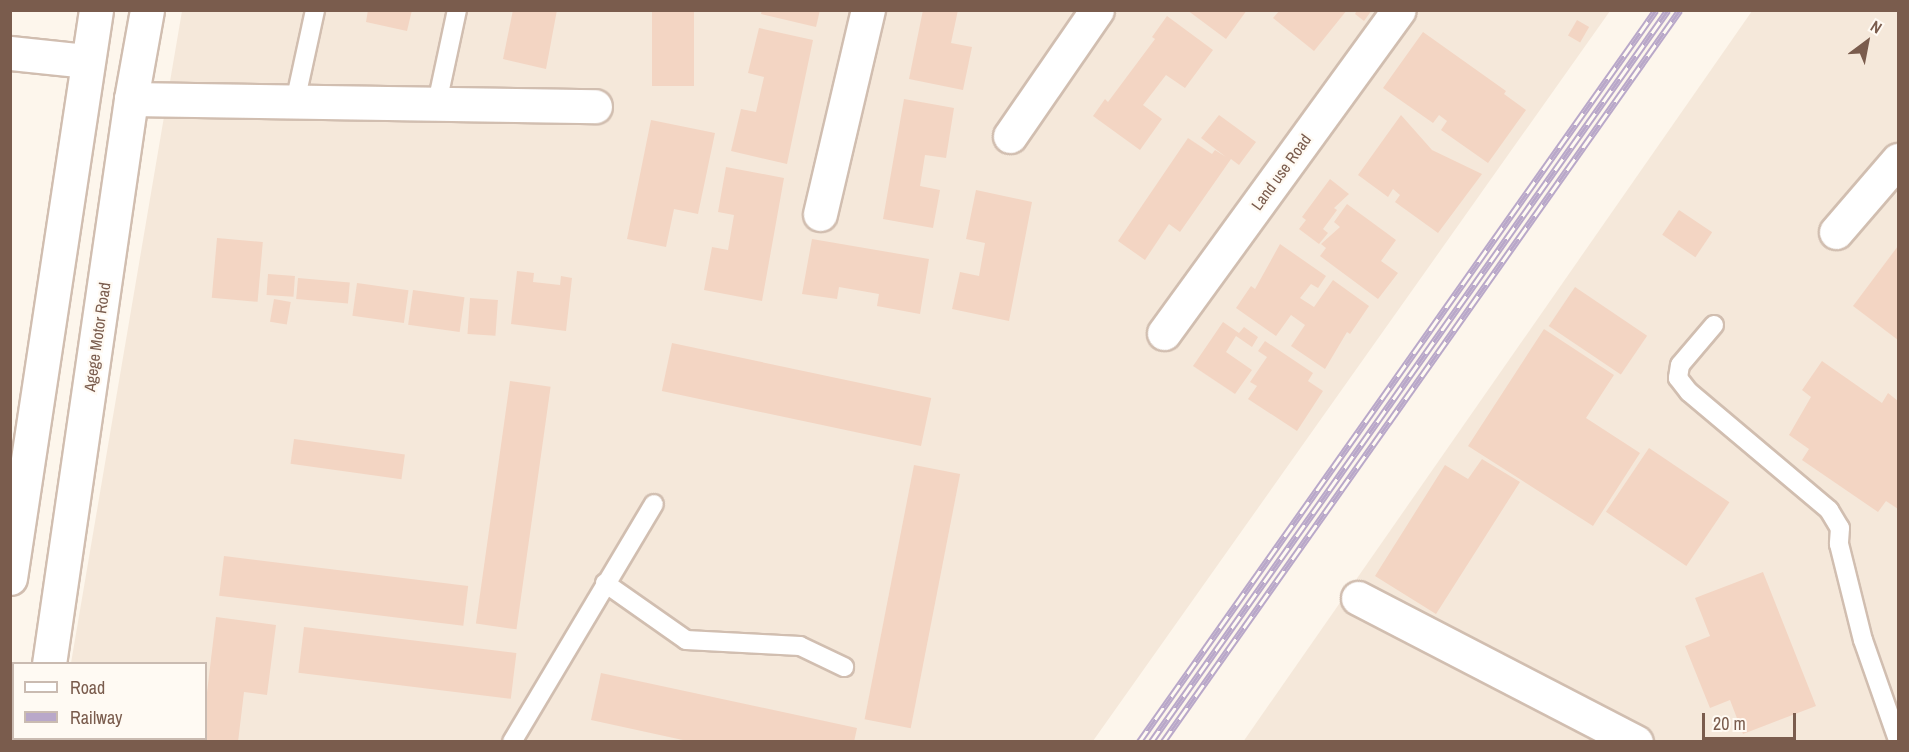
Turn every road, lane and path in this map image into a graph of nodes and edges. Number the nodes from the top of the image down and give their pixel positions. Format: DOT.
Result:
graph roads {
  1 [pos="96,10"];
  2 [pos="147,10"];
  3 [pos="315,10"];
  4 [pos="457,10"];
  5 [pos="868,10"];
  6 [pos="1096,10"];
  7 [pos="1399,10"];
  8 [pos="10,53"];
  9 [pos="86,61"];
  10 [pos="131,99"];
  11 [pos="295,102"];
  12 [pos="437,103"];
  13 [pos="595,106"];
  14 [pos="1010,136"];
  15 [pos="1899,160"];
  16 [pos="820,214"];
  17 [pos="1836,232"];
  18 [pos="1714,325"];
  19 [pos="1164,333"];
  20 [pos="654,504"];
  21 [pos="10,578"];
  22 [pos="605,583"];
  23 [pos="1358,598"];
  24 [pos="49,662"];
  25 [pos="844,666"];
  26 [pos="1899,740"];
  27 [pos="512,741"];
  28 [pos="1636,741"];
  1 -- 9 [label="street"];
  2 -- 10 [label="street, Agege Motor Road"];
  3 -- 11 [label="lane"];
  4 -- 12 [label="lane"];
  5 -- 16 [label="street"];
  6 -- 14 [label="street"];
  7 -- 19 [label="street, Land use Road"];
  8 -- 9 [label="street"];
  9 -- 21 [label="street"];
  10 -- 11 [label="street"];
  10 -- 24 [label="street, Agege Motor Road"];
  11 -- 12 [label="street"];
  12 -- 13 [label="street"];
  15 -- 17 [label="street"];
  18 -- 26 [label="lane"];
  20 -- 22 [label="lane"];
  22 -- 25 [label="lane"];
  22 -- 27 [label="lane"];
  23 -- 28 [label="street"];
}
